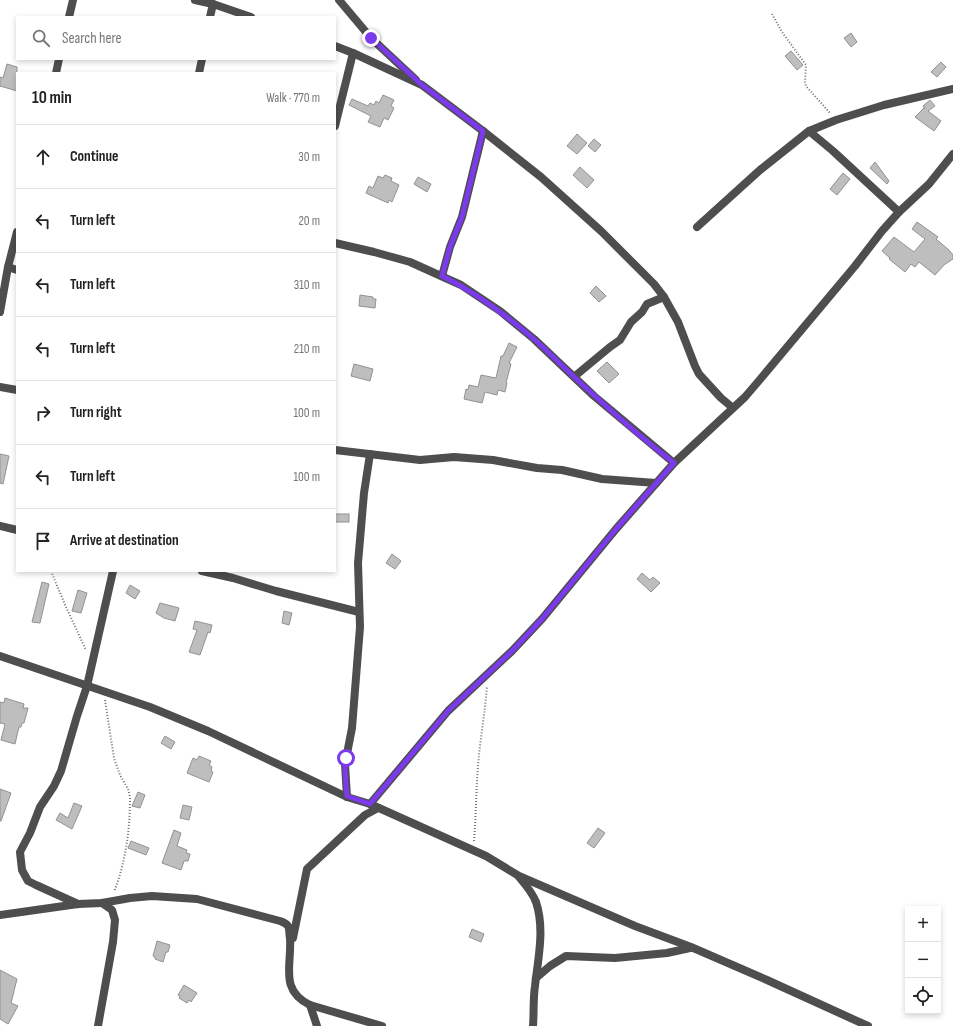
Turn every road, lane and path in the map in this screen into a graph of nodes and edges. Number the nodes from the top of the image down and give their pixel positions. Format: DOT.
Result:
graph roads {
  1 [pos="73,0"];
  2 [pos="199,0"];
  3 [pos="339,0"];
  4 [pos="213,4"];
  5 [pos="772,14"];
  6 [pos="69,16"];
  7 [pos="210,16"];
  8 [pos="248,16"];
  9 [pos="336,46"];
  10 [pos="353,53"];
  11 [pos="59,60"];
  12 [pos="202,60"];
  13 [pos="56,72"];
  14 [pos="199,72"];
  15 [pos="422,85"];
  16 [pos="953,89"];
  17 [pos="836,120"];
  18 [pos="336,122"];
  19 [pos="483,131"];
  20 [pos="809,131"];
  21 [pos="953,154"];
  22 [pos="899,212"];
  23 [pos="697,227"];
  24 [pos="16,236"];
  25 [pos="336,243"];
  26 [pos="8,268"];
  27 [pos="16,270"];
  28 [pos="442,276"];
  29 [pos="664,298"];
  30 [pos="0,312"];
  31 [pos="575,376"];
  32 [pos="0,387"];
  33 [pos="16,390"];
  34 [pos="733,408"];
  35 [pos="336,450"];
  36 [pos="370,454"];
  37 [pos="674,463"];
  38 [pos="656,483"];
  39 [pos="0,526"];
  40 [pos="16,530"];
  41 [pos="51,572"];
  42 [pos="113,572"];
  43 [pos="213,572"];
  44 [pos="234,574"];
  45 [pos="359,612"];
  46 [pos="0,656"];
  47 [pos="92,662"];
  48 [pos="488,673"];
  49 [pos="87,686"];
  50 [pos="103,691"];
  51 [pos="347,796"];
  52 [pos="370,804"];
  53 [pos="378,808"];
  54 [pos="473,850"];
  55 [pos="519,876"];
  56 [pos="106,903"];
  57 [pos="78,904"];
  58 [pos="0,915"];
  59 [pos="691,947"];
  60 [pos="291,948"];
  61 [pos="536,978"];
  62 [pos="310,1006"];
  63 [pos="98,1026"];
  64 [pos="317,1026"];
  65 [pos="382,1026"];
  66 [pos="533,1026"];
  67 [pos="868,1026"];
  1 -- 6 [label="street"];
  2 -- 4 [label="street"];
  3 -- 15 [label="street"];
  4 -- 7 [label="street"];
  4 -- 8 [label="street"];
  5 -- 17 [label="path"];
  9 -- 10 [label="street"];
  10 -- 15 [label="street"];
  10 -- 18 [label="street"];
  11 -- 13 [label="street"];
  12 -- 14 [label="street"];
  15 -- 19 [label="street"];
  16 -- 17 [label="street"];
  17 -- 20 [label="street"];
  19 -- 28 [label="street"];
  19 -- 29 [label="street"];
  20 -- 22 [label="street"];
  20 -- 23 [label="street"];
  21 -- 22 [label="street"];
  22 -- 34 [label="street"];
  24 -- 26 [label="street"];
  25 -- 28 [label="street"];
  26 -- 27 [label="street"];
  26 -- 30 [label="street"];
  28 -- 31 [label="street"];
  29 -- 31 [label="street"];
  29 -- 34 [label="street"];
  31 -- 37 [label="street"];
  32 -- 33 [label="street"];
  34 -- 37 [label="street"];
  35 -- 36 [label="street"];
  36 -- 38 [label="street"];
  36 -- 45 [label="street"];
  37 -- 38 [label="street"];
  38 -- 48 [label="street"];
  39 -- 40 [label="street"];
  41 -- 47 [label="path"];
  42 -- 47 [label="street"];
  43 -- 44 [label="street"];
  44 -- 45 [label="street"];
  45 -- 51 [label="street"];
  46 -- 49 [label="street"];
  47 -- 49 [label="street"];
  48 -- 52 [label="street"];
  48 -- 54 [label="path"];
  49 -- 50 [label="street"];
  49 -- 57 [label="street"];
  50 -- 51 [label="street"];
  50 -- 56 [label="path"];
  51 -- 52 [label="street"];
  52 -- 53 [label="street"];
  53 -- 54 [label="street"];
  53 -- 60 [label="street"];
  54 -- 55 [label="street"];
  55 -- 59 [label="street"];
  55 -- 61 [label="street"];
  56 -- 57 [label="street"];
  56 -- 60 [label="street"];
  56 -- 63 [label="street"];
  57 -- 58 [label="street"];
  59 -- 61 [label="street"];
  59 -- 67 [label="street"];
  60 -- 62 [label="street"];
  61 -- 66 [label="street"];
  62 -- 64 [label="street"];
  62 -- 65 [label="street"];
}
